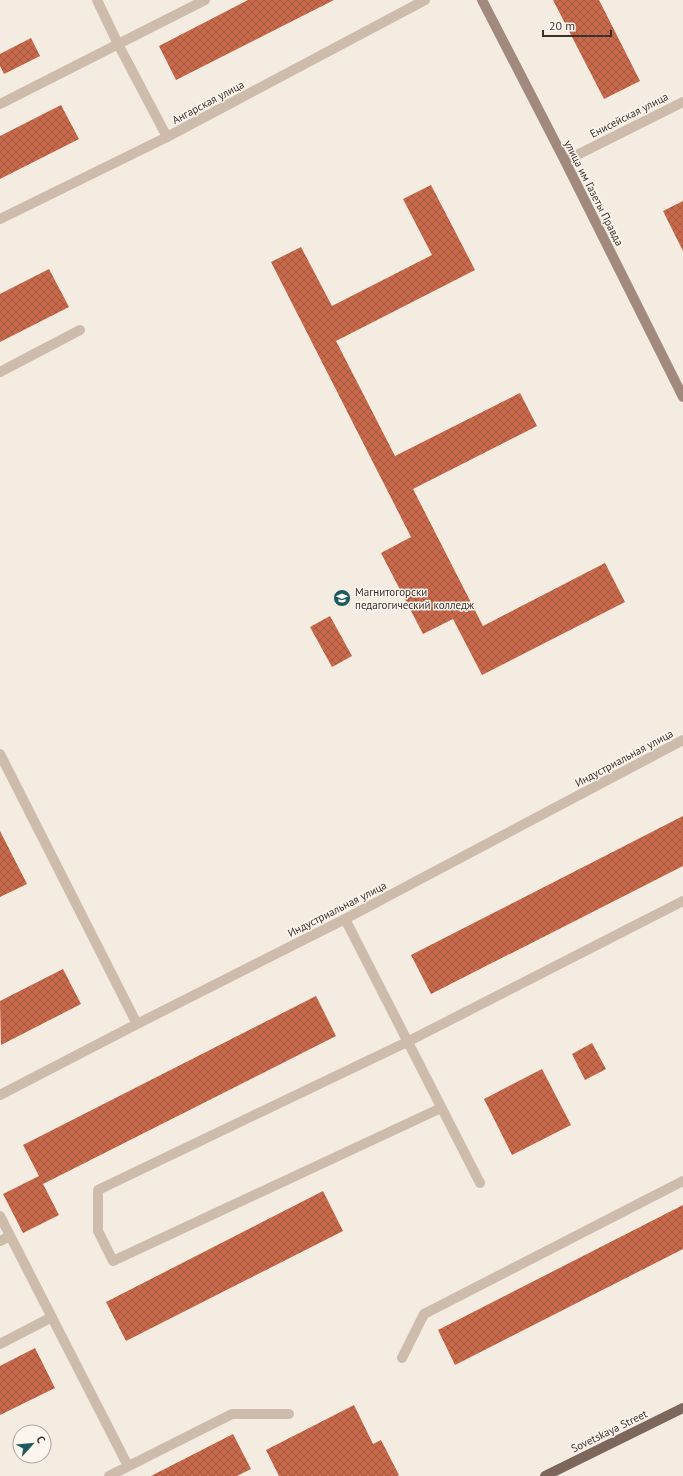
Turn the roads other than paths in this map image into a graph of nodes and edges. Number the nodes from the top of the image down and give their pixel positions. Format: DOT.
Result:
graph roads {
  1 [pos="97,0"];
  2 [pos="205,0"];
  3 [pos="425,0"];
  4 [pos="482,0"];
  5 [pos="118,44"];
  6 [pos="683,102"];
  7 [pos="0,104"];
  8 [pos="167,137"];
  9 [pos="565,161"];
  10 [pos="0,220"];
  11 [pos="80,330"];
  12 [pos="0,372"];
  13 [pos="683,397"];
  14 [pos="683,740"];
  15 [pos="0,754"];
  16 [pos="683,901"];
  17 [pos="345,919"];
  18 [pos="137,1024"];
  19 [pos="407,1042"];
  20 [pos="0,1095"];
  21 [pos="441,1108"];
  22 [pos="683,1181"];
  23 [pos="480,1183"];
  24 [pos="0,1216"];
  25 [pos="10,1236"];
  26 [pos="0,1241"];
  27 [pos="52,1318"];
  28 [pos="0,1344"];
  29 [pos="402,1358"];
  30 [pos="683,1408"];
  31 [pos="289,1414"];
  32 [pos="128,1466"];
  33 [pos="109,1476"];
  34 [pos="545,1476"];
  1 -- 5 [label="street"];
  2 -- 5 [label="street"];
  3 -- 8 [label="street, Ангарская улица"];
  4 -- 9 [label="street, улица им Газеты Правда"];
  5 -- 7 [label="street"];
  5 -- 8 [label="street"];
  6 -- 9 [label="street, Енисейская улица"];
  8 -- 10 [label="street, Ангарская улица"];
  9 -- 13 [label="street, улица им Газеты Правда"];
  11 -- 12 [label="street"];
  14 -- 17 [label="street, Индустриальная улица"];
  15 -- 18 [label="street"];
  16 -- 19 [label="street"];
  17 -- 18 [label="street, Индустриальная улица"];
  17 -- 19 [label="street"];
  18 -- 20 [label="street, Индустриальная улица"];
  19 -- 21 [label="street"];
  19 -- 21 [label="street"];
  21 -- 23 [label="street"];
  22 -- 29 [label="street"];
  24 -- 25 [label="street"];
  25 -- 26 [label="street"];
  25 -- 27 [label="street"];
  27 -- 28 [label="street"];
  27 -- 32 [label="street"];
  30 -- 34 [label="main road, Sovetskaya Street"];
  31 -- 32 [label="street"];
  32 -- 33 [label="street"];
}
